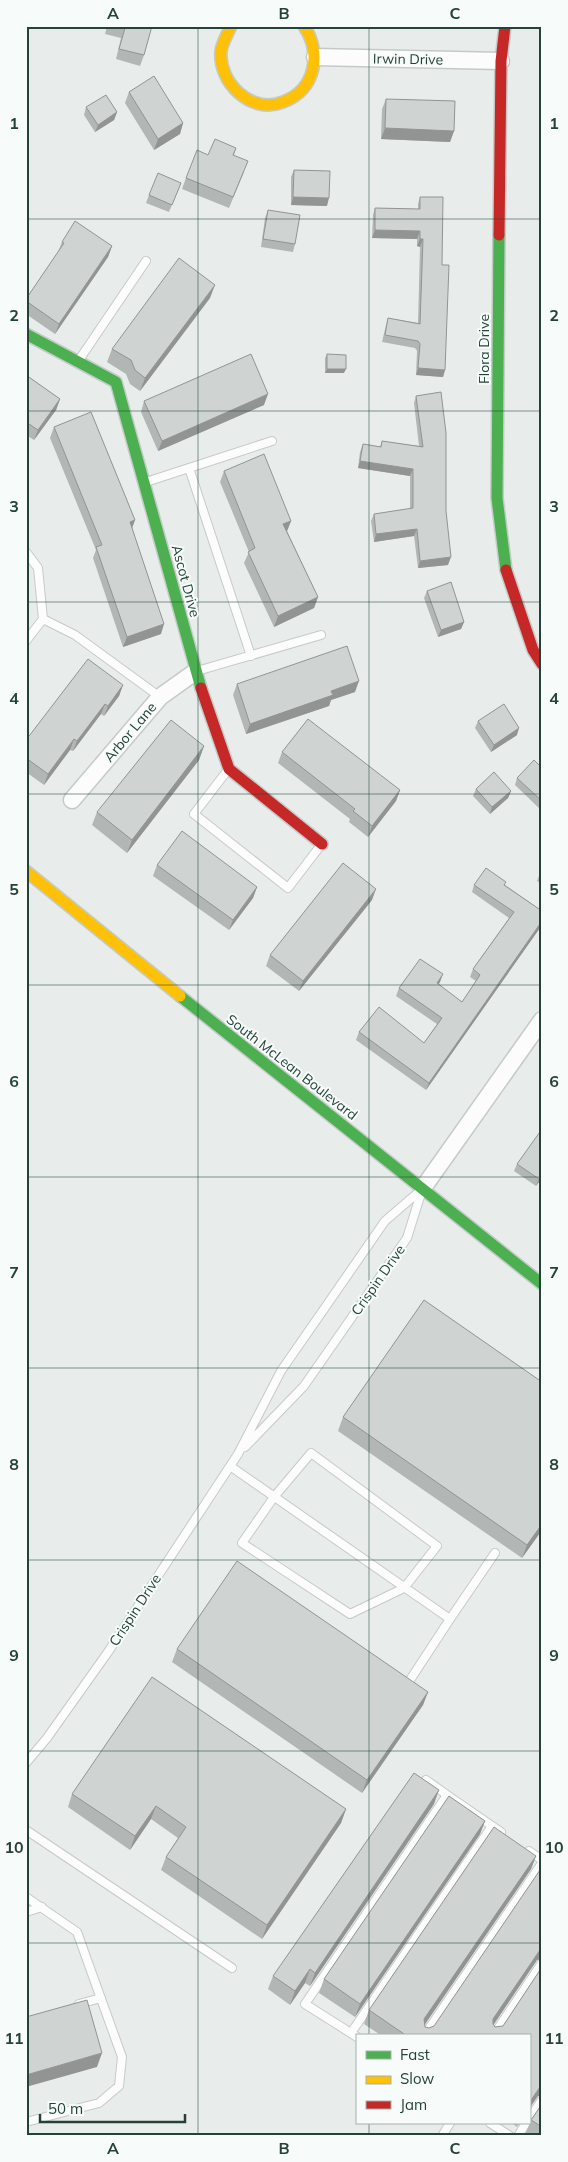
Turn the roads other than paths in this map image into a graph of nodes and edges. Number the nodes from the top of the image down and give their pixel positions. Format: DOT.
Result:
graph roads {
  1 [pos="231,26"];
  2 [pos="304,26"];
  3 [pos="505,26"];
  4 [pos="316,57"];
  5 [pos="501,61"];
  6 [pos="146,262"];
  7 [pos="26,334"];
  8 [pos="78,361"];
  9 [pos="272,441"];
  10 [pos="189,468"];
  11 [pos="143,483"];
  12 [pos="26,552"];
  13 [pos="43,619"];
  14 [pos="321,636"];
  15 [pos="26,641"];
  16 [pos="252,656"];
  17 [pos="542,664"];
  18 [pos="195,672"];
  19 [pos="160,697"];
  20 [pos="229,769"];
  21 [pos="72,800"];
  22 [pos="322,844"];
  23 [pos="26,871"];
  24 [pos="542,1020"];
  25 [pos="423,1188"];
  26 [pos="542,1284"];
  27 [pos="238,1454"];
  28 [pos="230,1466"];
  29 [pos="274,1497"];
  30 [pos="495,1553"];
  31 [pos="404,1588"];
  32 [pos="450,1619"];
  33 [pos="410,1680"];
  34 [pos="26,1763"];
  35 [pos="426,1780"];
  36 [pos="447,1795"];
  37 [pos="492,1826"];
  38 [pos="26,1830"];
  39 [pos="509,1838"];
  40 [pos="525,1849"];
  41 [pos="542,1862"];
  42 [pos="26,1897"];
  43 [pos="42,1907"];
  44 [pos="26,1912"];
  45 [pos="542,1963"];
  46 [pos="232,1968"];
  47 [pos="101,1998"];
  48 [pos="73,2006"];
  49 [pos="425,2034"];
  50 [pos="494,2034"];
  51 [pos="354,2035"];
  52 [pos="542,2100"];
  53 [pos="530,2118"];
  54 [pos="26,2122"];
  55 [pos="449,2124"];
  56 [pos="492,2124"];
  57 [pos="525,2124"];
  58 [pos="442,2136"];
  59 [pos="510,2136"];
  60 [pos="518,2136"];
  1 -- 4 [label="street"];
  2 -- 4 [label="street"];
  3 -- 5 [label="street, Flora Drive"];
  4 -- 5 [label="street, Irwin Drive"];
  5 -- 17 [label="street, Flora Drive"];
  6 -- 8 [label="lane"];
  7 -- 8 [label="street, Ascot Drive"];
  8 -- 11 [label="street, Ascot Drive"];
  9 -- 10 [label="lane"];
  10 -- 11 [label="lane"];
  10 -- 16 [label="lane"];
  11 -- 18 [label="street, Ascot Drive"];
  12 -- 13 [label="lane"];
  13 -- 15 [label="lane"];
  13 -- 19 [label="lane"];
  14 -- 16 [label="lane"];
  16 -- 18 [label="lane"];
  18 -- 19 [label="street, Arbor Lane"];
  18 -- 20 [label="street, Ascot Drive"];
  19 -- 21 [label="street, Arbor Lane"];
  20 -- 22 [label="street"];
  20 -- 22 [label="lane"];
  23 -- 25 [label="street, South McLean Boulevard"];
  24 -- 25 [label="street, Crispin Drive"];
  25 -- 26 [label="street, South McLean Boulevard"];
  25 -- 27 [label="lane, Crispin Drive"];
  25 -- 27 [label="lane, Crispin Drive"];
  27 -- 28 [label="lane, Crispin Drive"];
  28 -- 29 [label="lane"];
  28 -- 34 [label="lane, Crispin Drive"];
  29 -- 31 [label="lane"];
  29 -- 31 [label="lane"];
  29 -- 31 [label="lane"];
  30 -- 32 [label="lane"];
  31 -- 32 [label="lane"];
  32 -- 33 [label="lane"];
  35 -- 36 [label="lane"];
  36 -- 37 [label="lane"];
  36 -- 51 [label="lane"];
  37 -- 39 [label="lane"];
  37 -- 51 [label="lane"];
  38 -- 46 [label="lane"];
  40 -- 41 [label="lane"];
  41 -- 49 [label="lane"];
  42 -- 43 [label="lane"];
  43 -- 44 [label="lane"];
  43 -- 47 [label="lane"];
  45 -- 50 [label="lane"];
  47 -- 48 [label="lane"];
  47 -- 54 [label="lane"];
  52 -- 53 [label="lane"];
  55 -- 58 [label="lane"];
  56 -- 59 [label="lane"];
  57 -- 60 [label="lane"];
}
